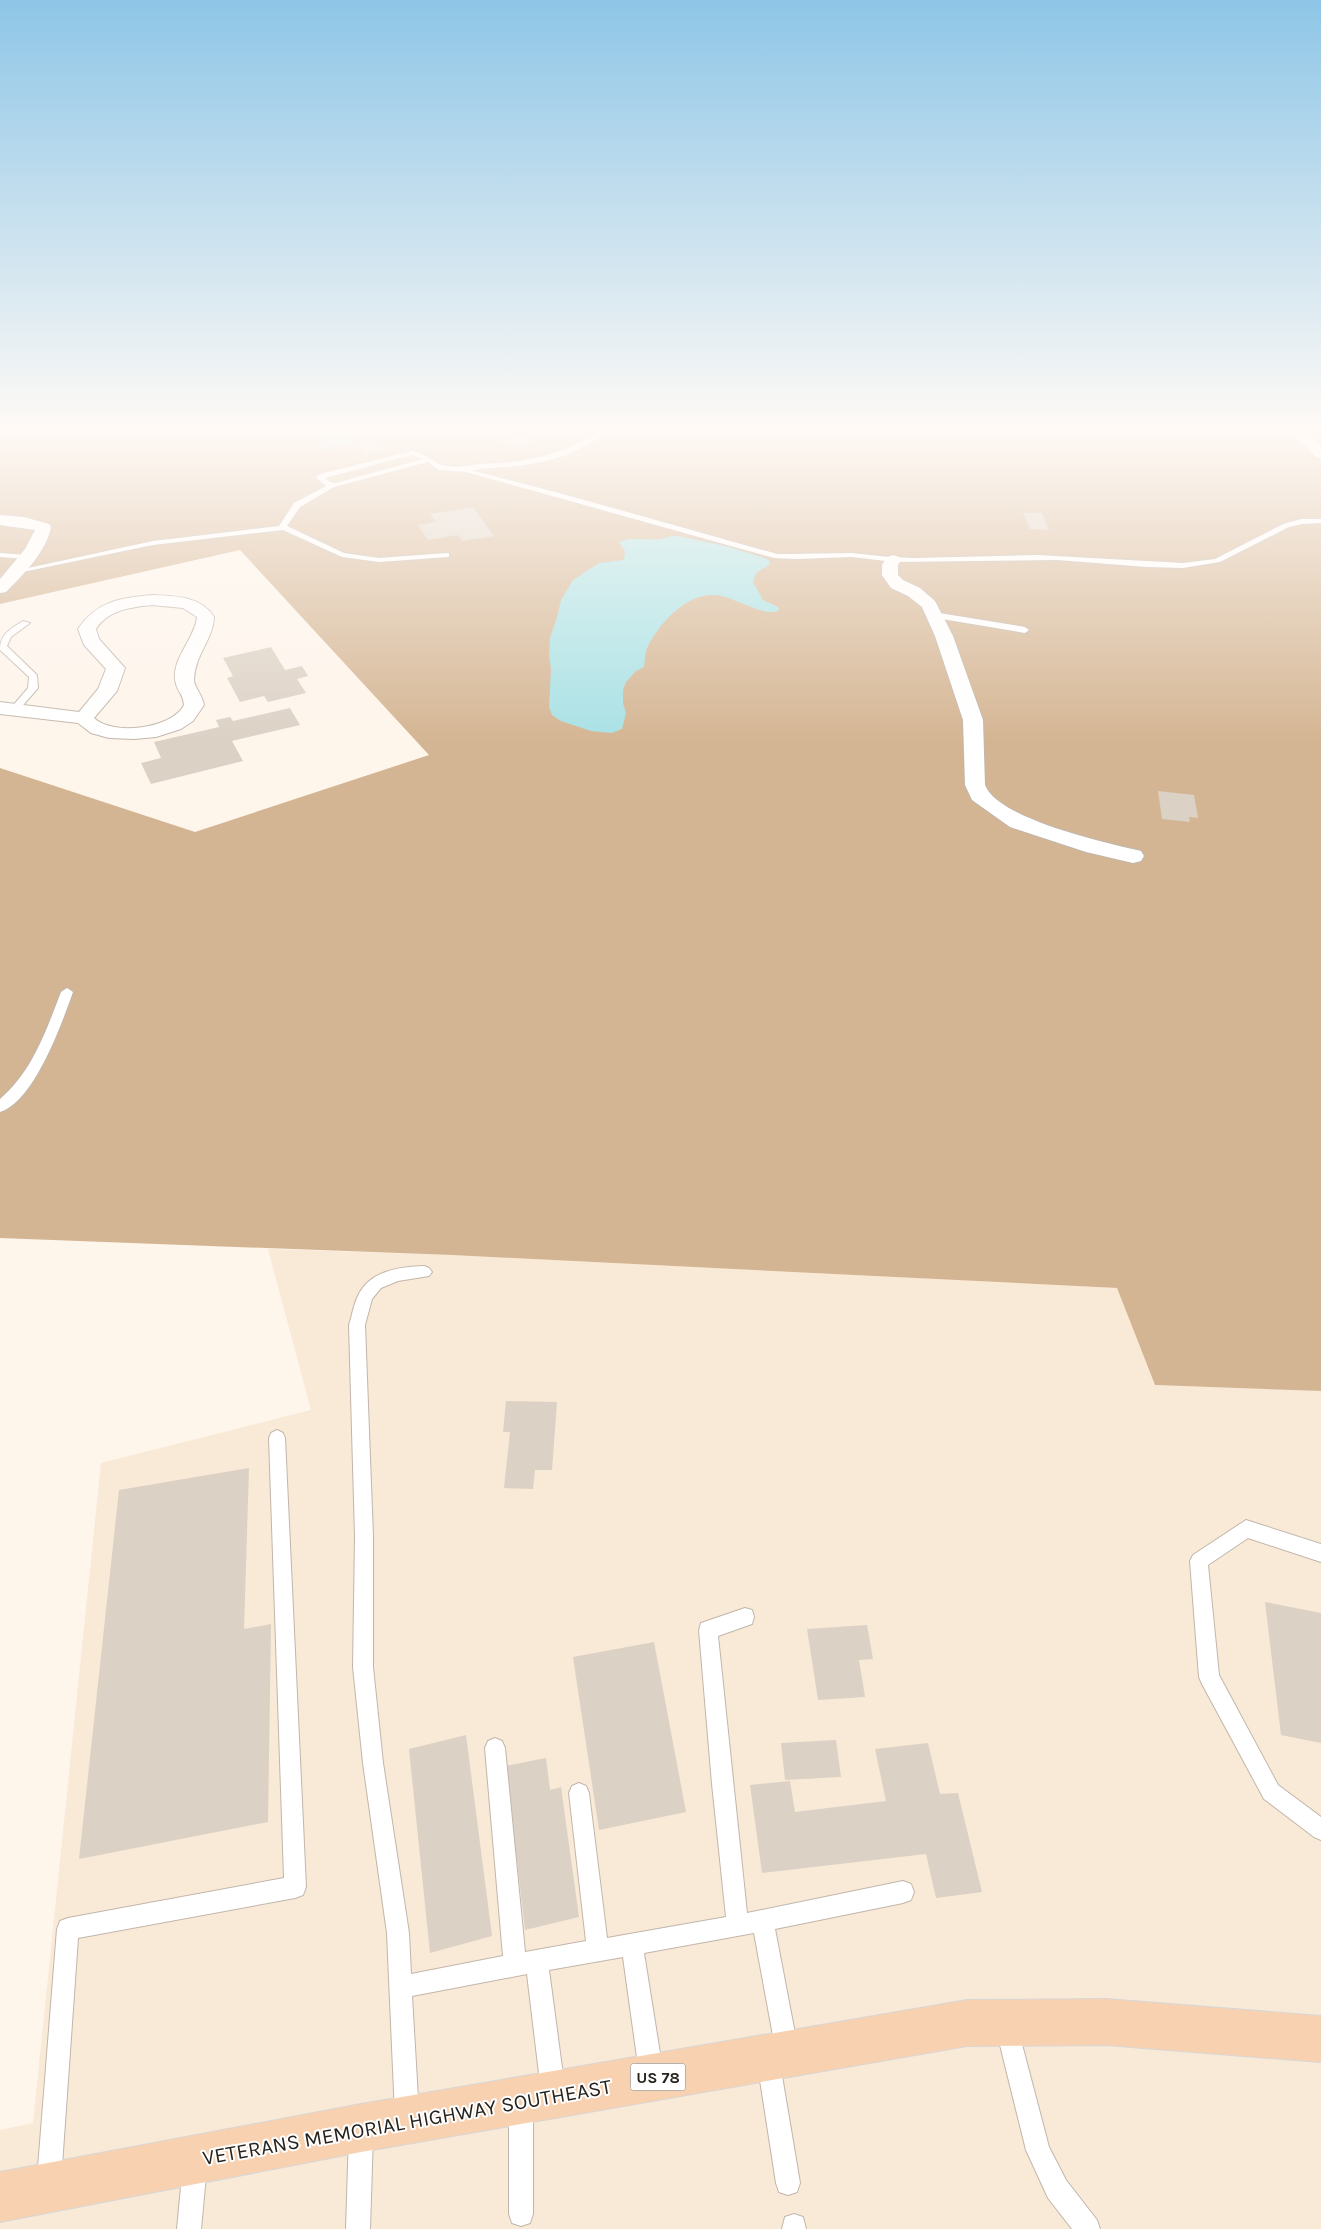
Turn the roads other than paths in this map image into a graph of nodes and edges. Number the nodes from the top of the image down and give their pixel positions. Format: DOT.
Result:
graph roads {
  1 [pos="41,534"];
  2 [pos="230,534"];
  3 [pos="295,534"];
  4 [pos="695,534"];
  5 [pos="1266,534"];
  6 [pos="0,555"];
  7 [pos="446,555"];
  8 [pos="893,560"];
  9 [pos="23,564"];
  10 [pos="0,588"];
  11 [pos="933,615"];
  12 [pos="26,623"];
  13 [pos="1025,630"];
  14 [pos="8,708"];
  15 [pos="84,718"];
  16 [pos="1132,856"];
  17 [pos="67,992"];
  18 [pos="0,1107"];
  19 [pos="424,1272"];
  20 [pos="277,1438"];
  21 [pos="1321,1553"];
  22 [pos="745,1617"];
  23 [pos="495,1748"];
  24 [pos="579,1793"];
  25 [pos="1321,1830"];
  26 [pos="903,1892"];
  27 [pos="763,1921"];
  28 [pos="738,1925"];
  29 [pos="632,1944"];
  30 [pos="598,1950"];
  31 [pos="526,1963"];
  32 [pos="400,1987"];
  33 [pos="1006,2023"];
  34 [pos="1321,2040"];
  35 [pos="778,2056"];
  36 [pos="652,2078"];
  37 [pos="538,2098"];
  38 [pos="407,2120"];
  39 [pos="361,2128"];
  40 [pos="196,2160"];
  41 [pos="788,2183"];
  42 [pos="48,2188"];
  43 [pos="0,2197"];
  44 [pos="521,2214"];
  45 [pos="188,2229"];
  46 [pos="358,2229"];
  47 [pos="1088,2229"];
  1 -- 9 [label="street"];
  2 -- 9 [label="lane"];
  3 -- 7 [label="lane"];
  4 -- 8 [label="lane"];
  5 -- 8 [label="lane"];
  6 -- 9 [label="lane"];
  8 -- 11 [label="street"];
  9 -- 10 [label="street"];
  11 -- 13 [label="lane"];
  11 -- 16 [label="street"];
  12 -- 14 [label="lane"];
  14 -- 15 [label="street"];
  15 -- 15 [label="street"];
  17 -- 18 [label="lane"];
  19 -- 32 [label="lane"];
  20 -- 42 [label="lane"];
  21 -- 25 [label="lane"];
  22 -- 28 [label="lane"];
  23 -- 31 [label="lane"];
  24 -- 30 [label="lane"];
  26 -- 27 [label="lane"];
  27 -- 28 [label="lane"];
  27 -- 35 [label="lane"];
  28 -- 29 [label="lane"];
  29 -- 30 [label="lane"];
  29 -- 36 [label="lane"];
  30 -- 31 [label="lane"];
  31 -- 32 [label="lane"];
  31 -- 37 [label="lane"];
  32 -- 38 [label="lane"];
  33 -- 34 [label="main road, VETERANS MEMORIAL HIGHWAY SOUTHEAST / US 78"];
  33 -- 35 [label="main road, VETERANS MEMORIAL HIGHWAY SOUTHEAST / US 78"];
  33 -- 47 [label="lane"];
  35 -- 36 [label="main road, VETERANS MEMORIAL HIGHWAY SOUTHEAST / US 78"];
  35 -- 41 [label="lane"];
  36 -- 37 [label="main road, VETERANS MEMORIAL HIGHWAY SOUTHEAST / US 78"];
  37 -- 38 [label="main road, VETERANS MEMORIAL HIGHWAY SOUTHEAST / US 78"];
  37 -- 44 [label="lane"];
  38 -- 39 [label="main road, VETERANS MEMORIAL HIGHWAY SOUTHEAST / US 78"];
  39 -- 40 [label="main road, VETERANS MEMORIAL HIGHWAY SOUTHEAST / US 78"];
  39 -- 46 [label="lane"];
  40 -- 42 [label="main road, VETERANS MEMORIAL HIGHWAY SOUTHEAST / US 78"];
  40 -- 45 [label="lane"];
  42 -- 43 [label="main road, VETERANS MEMORIAL HIGHWAY SOUTHEAST / US 78"];
}
